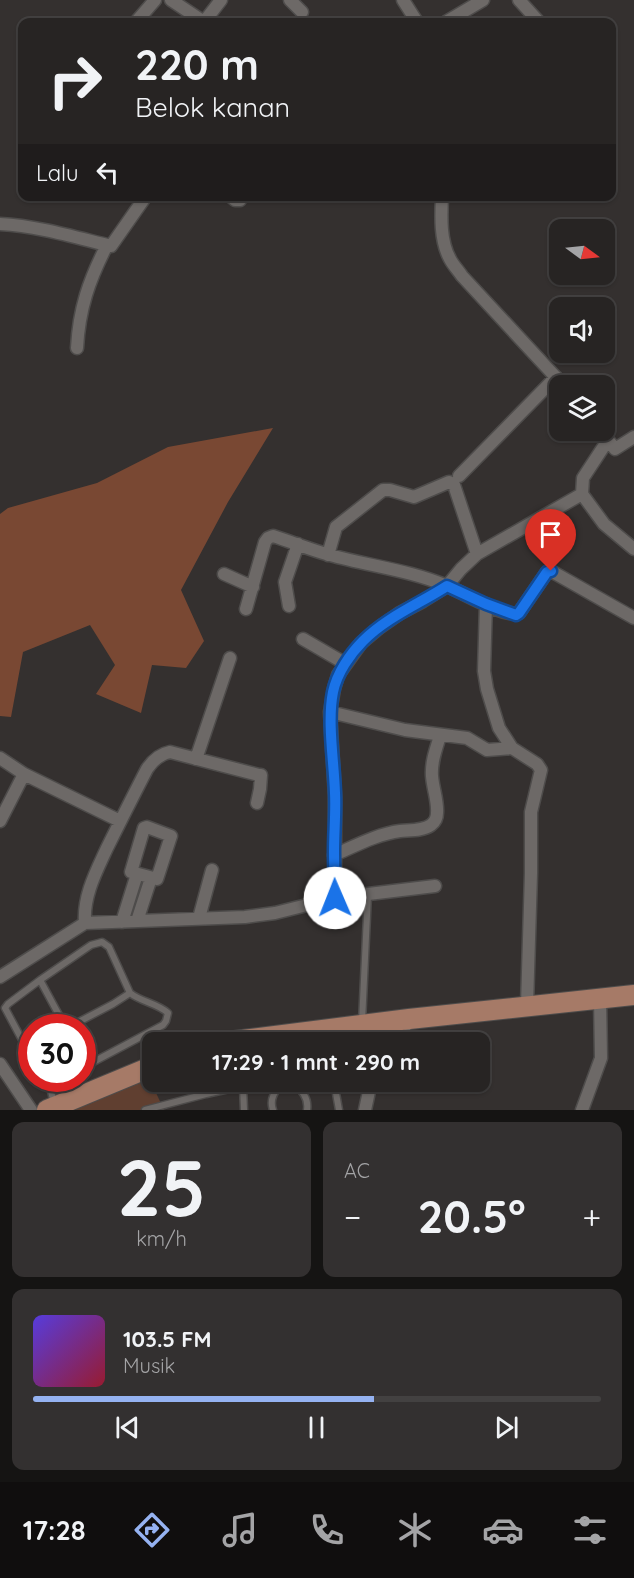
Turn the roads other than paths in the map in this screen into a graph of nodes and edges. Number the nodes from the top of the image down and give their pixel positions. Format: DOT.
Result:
graph roads {
  1 [pos="155,0"];
  2 [pos="171,0"];
  3 [pos="221,0"];
  4 [pos="290,0"];
  5 [pos="403,0"];
  6 [pos="483,0"];
  7 [pos="519,0"];
  8 [pos="302,12"];
  9 [pos="139,18"];
  10 [pos="198,18"];
  11 [pos="207,18"];
  12 [pos="414,18"];
  13 [pos="453,18"];
  14 [pos="535,18"];
  15 [pos="143,201"];
  16 [pos="442,201"];
  17 [pos="0,224"];
  18 [pos="107,245"];
  19 [pos="77,348"];
  20 [pos="554,375"];
  21 [pos="549,391"];
  22 [pos="634,438"];
  23 [pos="601,441"];
  24 [pos="609,441"];
  25 [pos="459,476"];
  26 [pos="582,494"];
  27 [pos="298,544"];
  28 [pos="634,549"];
  29 [pos="477,554"];
  30 [pos="328,555"];
  31 [pos="224,574"];
  32 [pos="447,586"];
  33 [pos="253,587"];
  34 [pos="486,604"];
  35 [pos="289,606"];
  36 [pos="246,609"];
  37 [pos="634,618"];
  38 [pos="303,639"];
  39 [pos="230,658"];
  40 [pos="346,664"];
  41 [pos="330,712"];
  42 [pos="440,736"];
  43 [pos="512,748"];
  44 [pos="0,758"];
  45 [pos="196,759"];
  46 [pos="24,774"];
  47 [pos="257,802"];
  48 [pos="0,821"];
  49 [pos="120,821"];
  50 [pos="334,855"];
  51 [pos="212,870"];
  52 [pos="138,874"];
  53 [pos="151,878"];
  54 [pos="435,886"];
  55 [pos="368,894"];
  56 [pos="335,898"];
  57 [pos="199,918"];
  58 [pos="137,921"];
  59 [pos="122,922"];
  60 [pos="85,923"];
  61 [pos="0,977"];
  62 [pos="40,980"];
  63 [pos="130,993"];
  64 [pos="634,994"];
  65 [pos="600,998"];
  66 [pos="527,1005"];
  67 [pos="59,1014"];
  68 [pos="94,1014"];
  69 [pos="409,1019"];
  70 [pos="373,1030"];
  71 [pos="18,1032"];
  72 [pos="353,1032"];
  73 [pos="407,1032"];
  74 [pos="96,1059"];
  75 [pos="0,1064"];
  76 [pos="142,1071"];
  77 [pos="50,1092"];
  78 [pos="215,1092"];
  79 [pos="243,1092"];
  80 [pos="275,1092"];
  81 [pos="303,1092"];
  82 [pos="336,1092"];
  83 [pos="369,1092"];
  84 [pos="51,1109"];
  85 [pos="31,1110"];
  86 [pos="145,1110"];
  87 [pos="244,1110"];
  88 [pos="273,1110"];
  89 [pos="307,1110"];
  90 [pos="339,1110"];
  91 [pos="365,1110"];
  92 [pos="582,1110"];
  1 -- 9 [label="street"];
  2 -- 10 [label="street"];
  3 -- 11 [label="street"];
  4 -- 8 [label="street"];
  5 -- 12 [label="street"];
  6 -- 13 [label="street"];
  7 -- 14 [label="street"];
  15 -- 18 [label="street"];
  16 -- 20 [label="street"];
  17 -- 18 [label="street"];
  18 -- 19 [label="street"];
  21 -- 25 [label="street"];
  22 -- 24 [label="street"];
  23 -- 26 [label="street"];
  26 -- 28 [label="street"];
  26 -- 29 [label="street"];
  27 -- 30 [label="street"];
  27 -- 33 [label="street"];
  27 -- 35 [label="street"];
  29 -- 30 [label="street"];
  29 -- 32 [label="street"];
  30 -- 32 [label="street"];
  31 -- 33 [label="street"];
  32 -- 34 [label="street"];
  32 -- 40 [label="street"];
  33 -- 36 [label="street"];
  34 -- 37 [label="street"];
  34 -- 43 [label="street"];
  38 -- 40 [label="street"];
  39 -- 45 [label="street"];
  40 -- 41 [label="street"];
  41 -- 42 [label="street"];
  41 -- 50 [label="street"];
  42 -- 43 [label="street"];
  42 -- 50 [label="street"];
  43 -- 66 [label="street"];
  44 -- 46 [label="street"];
  45 -- 47 [label="street"];
  45 -- 49 [label="street"];
  46 -- 48 [label="street"];
  46 -- 49 [label="street"];
  49 -- 60 [label="street"];
  50 -- 56 [label="street"];
  51 -- 57 [label="street"];
  52 -- 53 [label="street"];
  52 -- 53 [label="street"];
  52 -- 59 [label="street"];
  53 -- 58 [label="street"];
  54 -- 55 [label="street"];
  55 -- 56 [label="street"];
  55 -- 70 [label="lane"];
  56 -- 57 [label="street"];
  57 -- 58 [label="street"];
  58 -- 59 [label="street"];
  59 -- 60 [label="street"];
  60 -- 61 [label="street"];
  62 -- 63 [label="lane"];
  62 -- 67 [label="lane"];
  62 -- 71 [label="lane"];
  63 -- 68 [label="lane"];
  63 -- 74 [label="lane"];
  64 -- 65 [label="main road"];
  65 -- 66 [label="main road"];
  65 -- 92 [label="street"];
  66 -- 69 [label="main road"];
  69 -- 70 [label="main road"];
  69 -- 73 [label="lane"];
  70 -- 72 [label="main road"];
  75 -- 85 [label="street"];
  76 -- 84 [label="main road"];
  77 -- 84 [label="lane"];
  78 -- 86 [label="lane"];
  79 -- 87 [label="lane"];
  80 -- 88 [label="lane"];
  81 -- 89 [label="lane"];
  82 -- 90 [label="lane"];
  83 -- 91 [label="street"];
}
